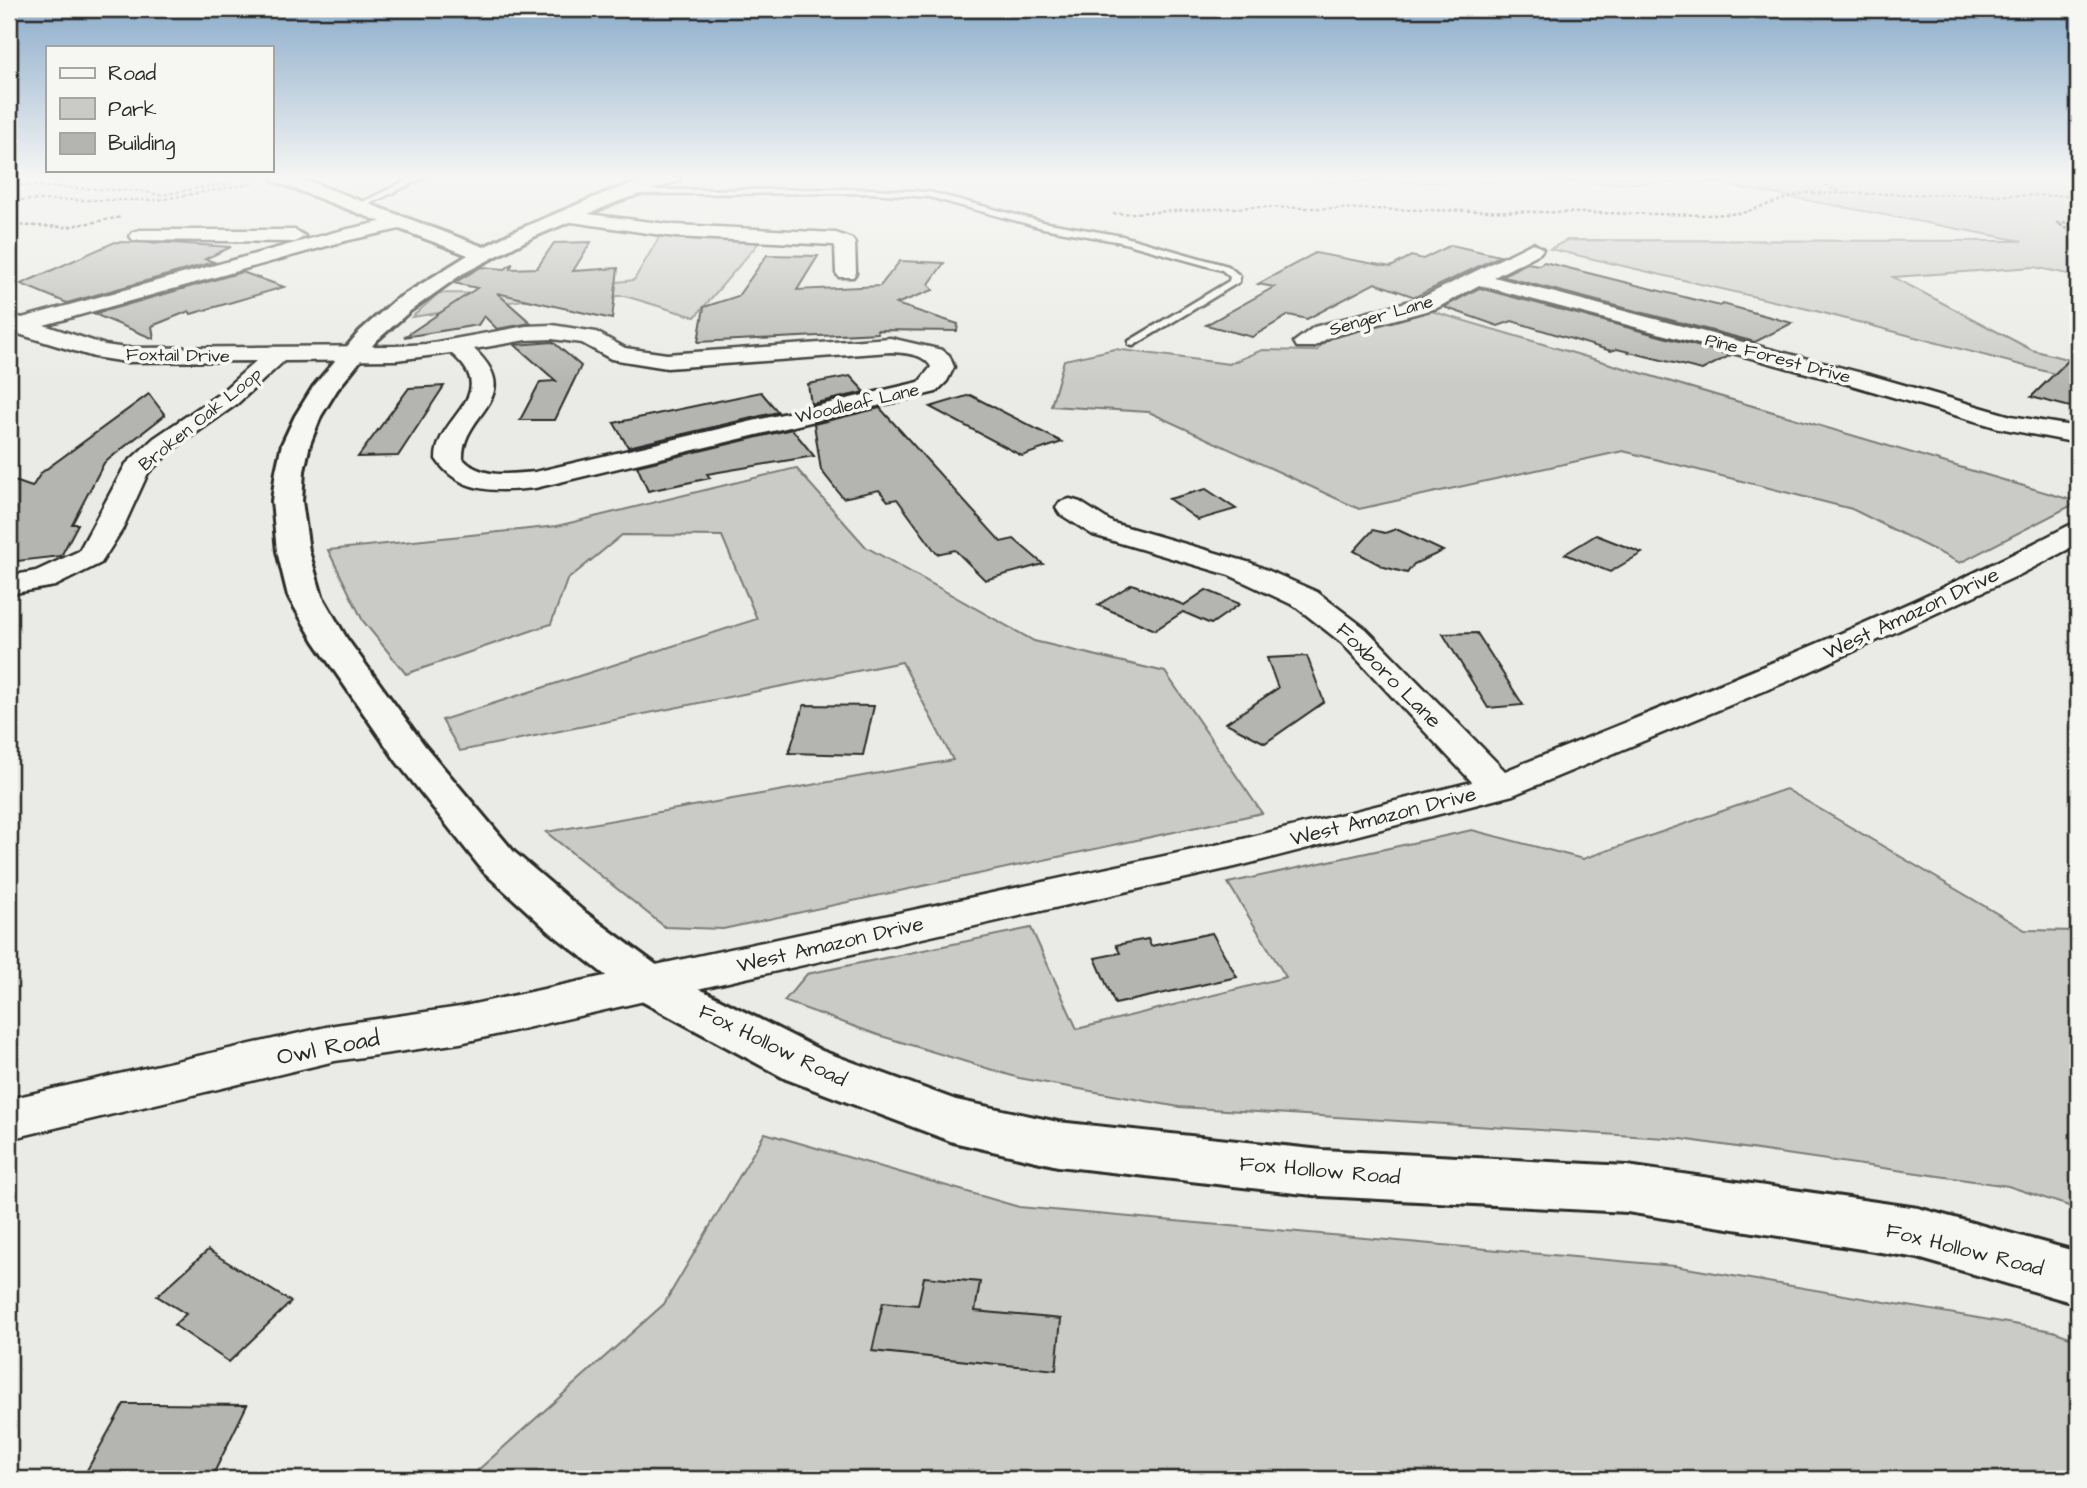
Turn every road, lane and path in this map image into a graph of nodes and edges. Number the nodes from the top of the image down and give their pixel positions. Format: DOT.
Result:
graph roads {
  1 [pos="303,246"];
  2 [pos="464,246"];
  3 [pos="500,246"];
  4 [pos="847,246"];
  5 [pos="1148,246"];
  6 [pos="1532,249"];
  7 [pos="484,254"];
  8 [pos="846,273"];
  9 [pos="1478,279"];
  10 [pos="13,325"];
  11 [pos="1305,342"];
  12 [pos="1133,343"];
  13 [pos="456,346"];
  14 [pos="352,354"];
  15 [pos="277,355"];
  16 [pos="2078,435"];
  17 [pos="1070,508"];
  18 [pos="2078,532"];
  19 [pos="9,585"];
  20 [pos="1499,786"];
  21 [pos="649,984"];
  22 [pos="9,1119"];
  23 [pos="2078,1278"];
  1 -- 10 [label="street"];
  2 -- 7 [label="main road"];
  3 -- 7 [label="main road, Fox Hollow Road"];
  4 -- 8 [label="street"];
  5 -- 12 [label="lane"];
  6 -- 9 [label="street, Senger Lane"];
  7 -- 14 [label="main road, Fox Hollow Road"];
  9 -- 11 [label="street, Senger Lane"];
  9 -- 16 [label="street, Pine Forest Drive"];
  10 -- 15 [label="street, Foxtail Drive"];
  13 -- 13 [label="street, Woodleaf Lane"];
  13 -- 14 [label="street, Woodleaf Lane"];
  14 -- 15 [label="street, Foxtail Drive"];
  14 -- 21 [label="main road, Fox Hollow Road"];
  15 -- 19 [label="street, Broken Oak Loop"];
  17 -- 20 [label="street, Foxboro Lane"];
  18 -- 20 [label="street, West Amazon Drive"];
  20 -- 21 [label="street, West Amazon Drive"];
  21 -- 22 [label="street, Owl Road"];
  21 -- 23 [label="main road, Fox Hollow Road"];
}
